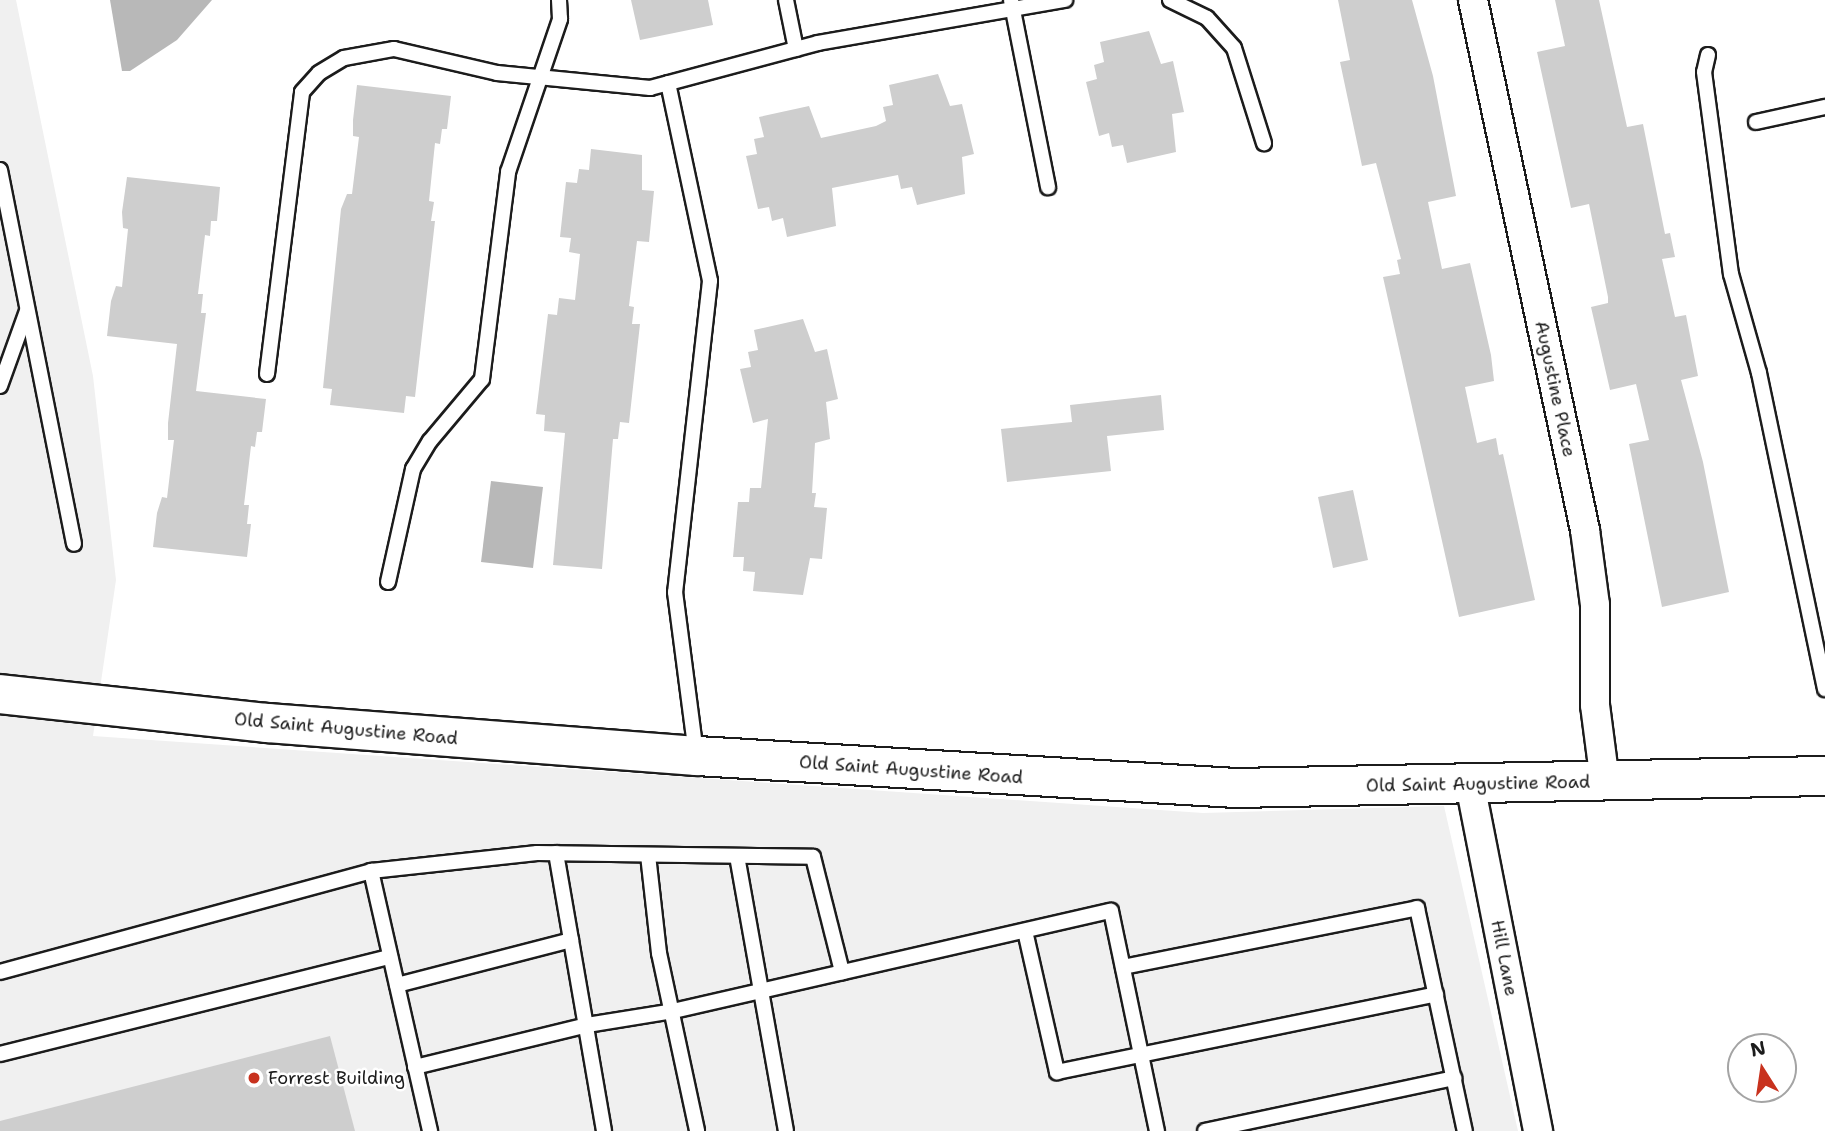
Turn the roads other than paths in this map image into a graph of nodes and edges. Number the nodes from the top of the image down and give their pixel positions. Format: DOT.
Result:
graph roads {
  1 [pos="559,0"];
  2 [pos="786,0"];
  3 [pos="1065,0"];
  4 [pos="1473,0"];
  5 [pos="1178,2"];
  6 [pos="1012,5"];
  7 [pos="796,49"];
  8 [pos="1708,55"];
  9 [pos="538,78"];
  10 [pos="668,83"];
  11 [pos="1825,107"];
  12 [pos="1756,122"];
  13 [pos="1264,143"];
  14 [pos="0,170"];
  15 [pos="1048,187"];
  16 [pos="4,208"];
  17 [pos="27,309"];
  18 [pos="267,374"];
  19 [pos="0,386"];
  20 [pos="74,544"];
  21 [pos="388,582"];
  22 [pos="1825,647"];
  23 [pos="1820,667"];
  24 [pos="1825,689"];
  25 [pos="0,694"];
  26 [pos="697,756"];
  27 [pos="1825,776"];
  28 [pos="1605,782"];
  29 [pos="1470,784"];
  30 [pos="556,853"];
  31 [pos="649,855"];
  32 [pos="737,856"];
  33 [pos="371,871"];
  34 [pos="1025,931"];
  35 [pos="571,940"];
  36 [pos="390,957"];
  37 [pos="1124,967"];
  38 [pos="0,972"];
  39 [pos="842,972"];
  40 [pos="397,985"];
  41 [pos="758,992"];
  42 [pos="1436,994"];
  43 [pos="673,1011"];
  44 [pos="587,1025"];
  45 [pos="0,1054"];
  46 [pos="1142,1055"];
  47 [pos="415,1067"];
  48 [pos="1454,1078"];
  49 [pos="430,1131"];
  50 [pos="604,1131"];
  51 [pos="697,1131"];
  52 [pos="786,1131"];
  53 [pos="1157,1131"];
  54 [pos="1205,1131"];
  55 [pos="1465,1131"];
  56 [pos="1538,1131"];
  1 -- 9 [label="lane"];
  2 -- 7 [label="lane"];
  3 -- 6 [label="lane"];
  4 -- 28 [label="street, Augustine Place"];
  5 -- 13 [label="lane"];
  6 -- 7 [label="lane"];
  6 -- 15 [label="lane"];
  7 -- 10 [label="lane"];
  8 -- 23 [label="lane"];
  9 -- 10 [label="lane"];
  9 -- 18 [label="lane"];
  9 -- 21 [label="lane"];
  10 -- 26 [label="lane"];
  11 -- 12 [label="lane"];
  14 -- 16 [label="lane"];
  16 -- 17 [label="lane"];
  17 -- 19 [label="lane"];
  17 -- 20 [label="lane"];
  22 -- 23 [label="lane"];
  23 -- 24 [label="lane"];
  25 -- 26 [label="street, Old Saint Augustine Road"];
  26 -- 29 [label="street, Old Saint Augustine Road"];
  27 -- 28 [label="street, Old Saint Augustine Road"];
  28 -- 29 [label="street, Old Saint Augustine Road"];
  29 -- 56 [label="street, Hill Lane"];
  30 -- 31 [label="lane"];
  30 -- 33 [label="lane"];
  30 -- 35 [label="lane"];
  31 -- 32 [label="lane"];
  31 -- 43 [label="lane"];
  32 -- 39 [label="lane"];
  32 -- 41 [label="lane"];
  33 -- 36 [label="lane"];
  33 -- 38 [label="lane"];
  34 -- 37 [label="lane"];
  34 -- 39 [label="lane"];
  34 -- 46 [label="lane"];
  35 -- 40 [label="lane"];
  35 -- 44 [label="lane"];
  36 -- 40 [label="lane"];
  36 -- 45 [label="lane"];
  37 -- 42 [label="lane"];
  37 -- 46 [label="lane"];
  39 -- 41 [label="lane"];
  40 -- 47 [label="lane"];
  41 -- 43 [label="lane"];
  41 -- 52 [label="lane"];
  42 -- 46 [label="lane"];
  42 -- 48 [label="lane"];
  43 -- 44 [label="lane"];
  43 -- 51 [label="lane"];
  44 -- 47 [label="lane"];
  44 -- 50 [label="lane"];
  46 -- 53 [label="lane"];
  47 -- 49 [label="lane"];
  48 -- 54 [label="lane"];
  48 -- 55 [label="lane"];
}
